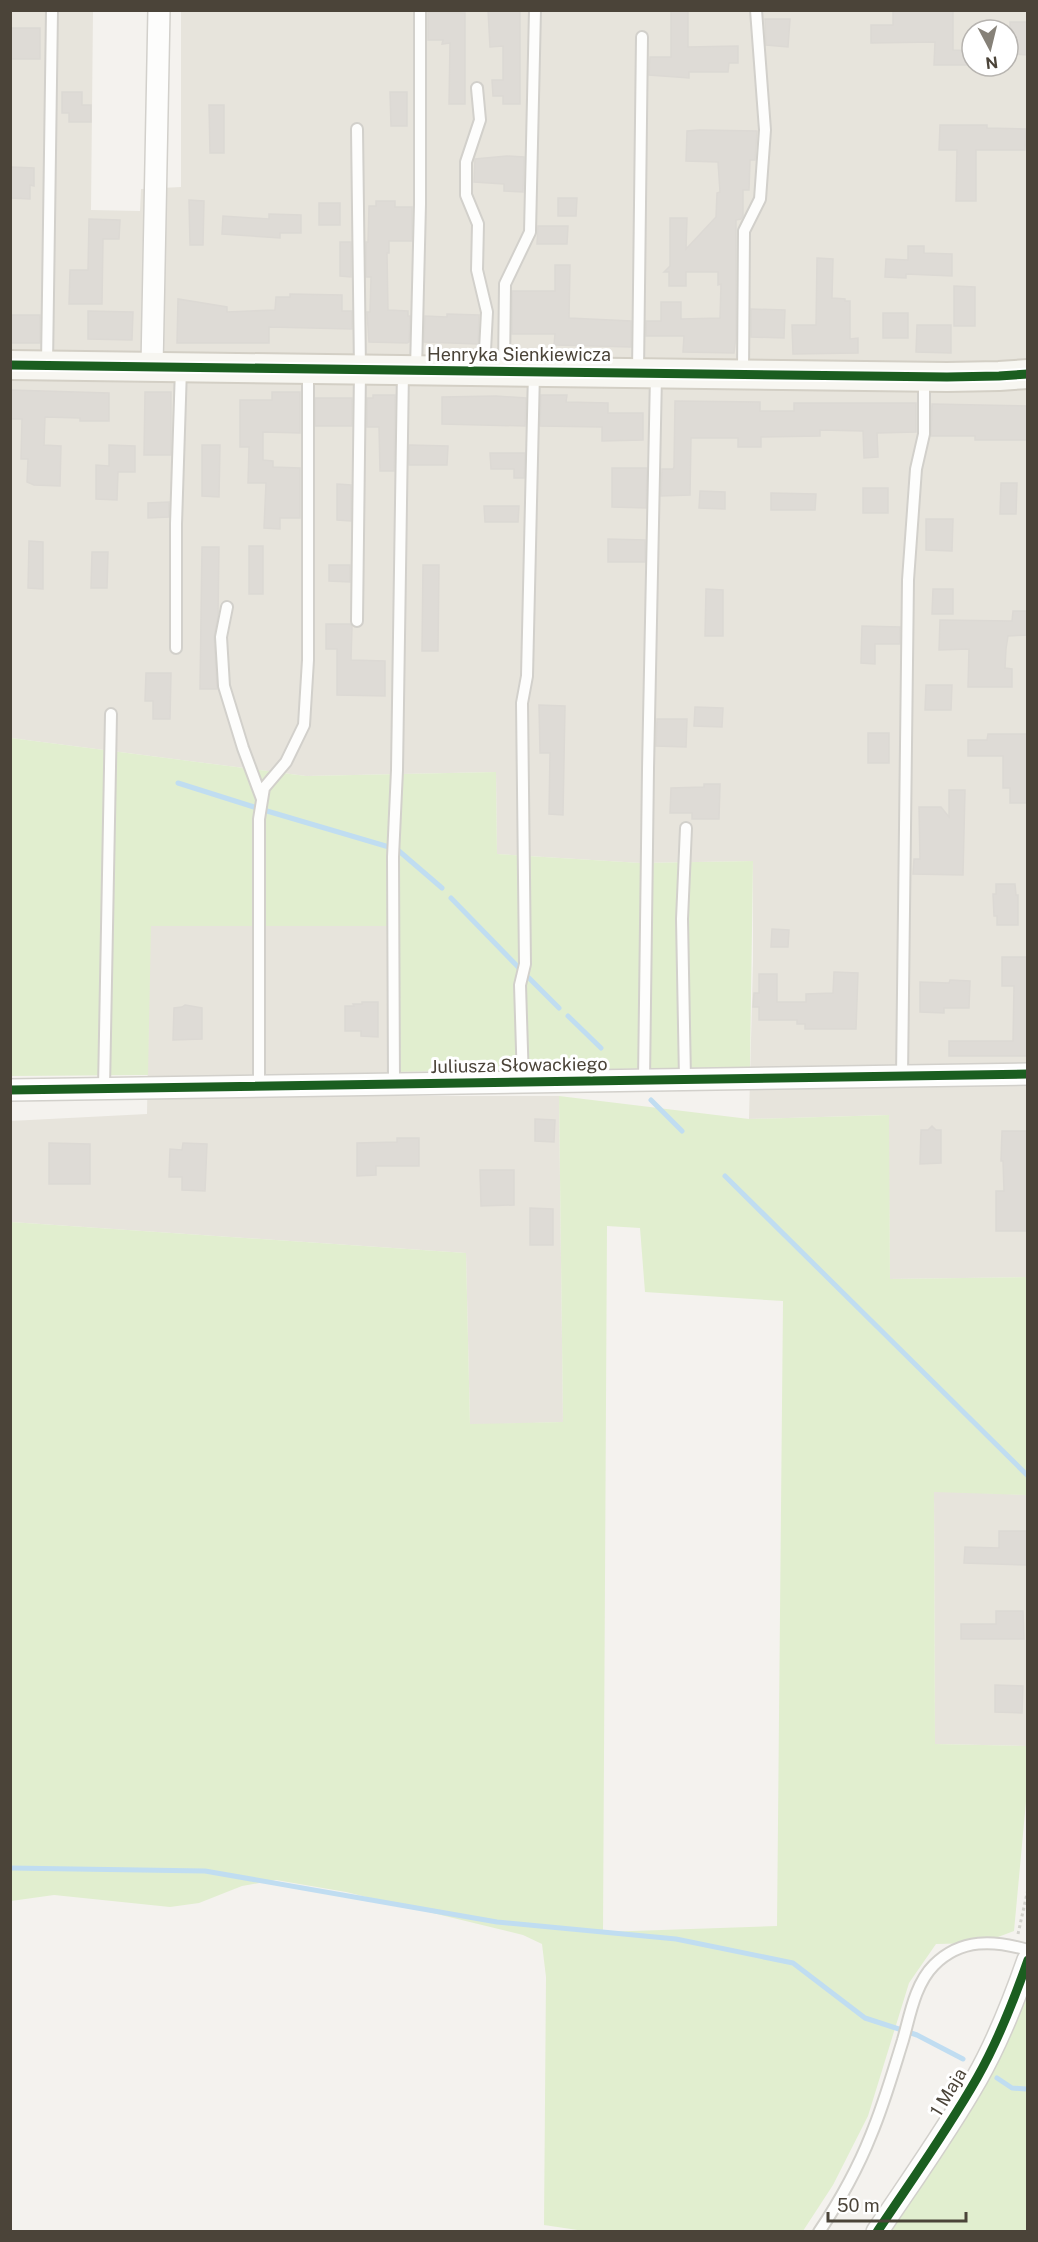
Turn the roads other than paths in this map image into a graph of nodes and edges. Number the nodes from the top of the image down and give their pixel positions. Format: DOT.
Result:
graph roads {
  1 [pos="159,10"];
  2 [pos="420,10"];
  3 [pos="535,10"];
  4 [pos="756,10"];
  5 [pos="52,11"];
  6 [pos="642,37"];
  7 [pos="477,88"];
  8 [pos="357,129"];
  9 [pos="10,365"];
  10 [pos="47,366"];
  11 [pos="152,367"];
  12 [pos="181,368"];
  13 [pos="308,369"];
  14 [pos="360,370"];
  15 [pos="410,370"];
  16 [pos="494,371"];
  17 [pos="534,372"];
  18 [pos="647,372"];
  19 [pos="743,374"];
  20 [pos="1028,374"];
  21 [pos="924,376"];
  22 [pos="227,607"];
  23 [pos="357,621"];
  24 [pos="176,648"];
  25 [pos="111,714"];
  26 [pos="262,799"];
  27 [pos="686,828"];
  28 [pos="1028,1074"];
  29 [pos="902,1076"];
  30 [pos="685,1079"];
  31 [pos="644,1080"];
  32 [pos="523,1082"];
  33 [pos="394,1084"];
  34 [pos="259,1086"];
  35 [pos="104,1088"];
  36 [pos="10,1090"];
  37 [pos="1028,1950"];
  38 [pos="1028,1960"];
  39 [pos="1022,1997"];
  40 [pos="819,2232"];
  41 [pos="877,2232"];
  1 -- 11 [label="street"];
  2 -- 15 [label="lane"];
  3 -- 16 [label="lane"];
  4 -- 19 [label="lane"];
  5 -- 10 [label="lane"];
  6 -- 18 [label="lane"];
  7 -- 16 [label="lane"];
  8 -- 14 [label="lane"];
  9 -- 10 [label="street, Henryka Sienkiewicza"];
  10 -- 11 [label="street, Henryka Sienkiewicza"];
  11 -- 12 [label="street, Henryka Sienkiewicza"];
  12 -- 13 [label="street, Henryka Sienkiewicza"];
  12 -- 24 [label="lane"];
  13 -- 14 [label="street, Henryka Sienkiewicza"];
  13 -- 26 [label="lane"];
  14 -- 15 [label="street, Henryka Sienkiewicza"];
  14 -- 23 [label="lane"];
  15 -- 16 [label="street, Henryka Sienkiewicza"];
  15 -- 33 [label="lane"];
  16 -- 17 [label="street, Henryka Sienkiewicza"];
  17 -- 18 [label="street, Henryka Sienkiewicza"];
  17 -- 32 [label="lane"];
  18 -- 19 [label="street, Henryka Sienkiewicza"];
  18 -- 31 [label="lane"];
  19 -- 21 [label="street, Henryka Sienkiewicza"];
  20 -- 21 [label="street, Henryka Sienkiewicza"];
  21 -- 29 [label="lane"];
  22 -- 26 [label="lane"];
  25 -- 35 [label="lane"];
  26 -- 34 [label="lane"];
  27 -- 30 [label="lane"];
  28 -- 29 [label="street, Juliusza Słowackiego"];
  29 -- 30 [label="street, Juliusza Słowackiego"];
  30 -- 31 [label="street, Juliusza Słowackiego"];
  31 -- 32 [label="street, Juliusza Słowackiego"];
  32 -- 33 [label="street, Juliusza Słowackiego"];
  33 -- 34 [label="street, Juliusza Słowackiego"];
  34 -- 35 [label="street, Juliusza Słowackiego"];
  35 -- 36 [label="street, Juliusza Słowackiego"];
  37 -- 40 [label="lane"];
  38 -- 39 [label="street, 1 Maja"];
  39 -- 41 [label="street, 1 Maja"];
}
